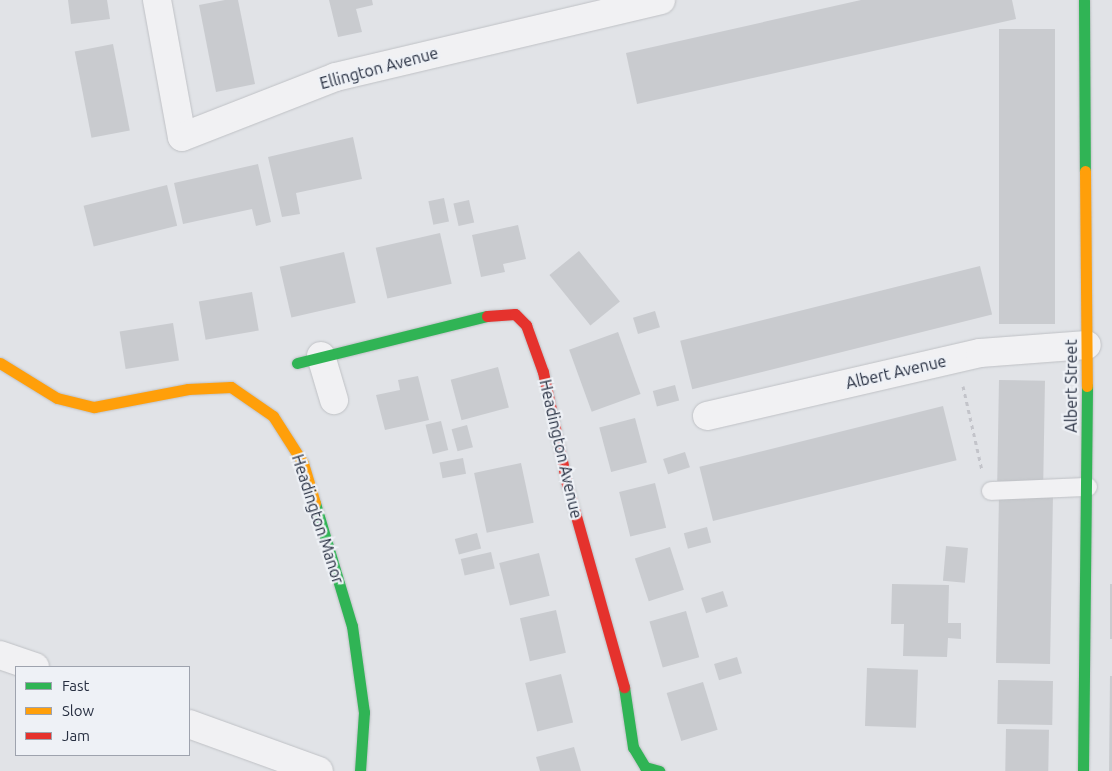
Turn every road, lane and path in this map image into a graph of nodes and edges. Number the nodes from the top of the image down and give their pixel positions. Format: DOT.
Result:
graph roads {
  1 [pos="157,0"];
  2 [pos="661,0"];
  3 [pos="1084,0"];
  4 [pos="621,4"];
  5 [pos="1087,345"];
  6 [pos="958,358"];
  7 [pos="309,359"];
  8 [pos="0,363"];
  9 [pos="334,400"];
  10 [pos="707,416"];
  11 [pos="1088,486"];
  12 [pos="991,491"];
  13 [pos="0,655"];
  14 [pos="32,666"];
  15 [pos="190,724"];
  16 [pos="318,771"];
  17 [pos="360,771"];
  18 [pos="659,771"];
  19 [pos="1083,771"];
  1 -- 4 [label="street, Ellington Avenue"];
  2 -- 4 [label="street"];
  3 -- 5 [label="street, Albert Street"];
  5 -- 6 [label="street, Albert Avenue"];
  5 -- 11 [label="street, Albert Street"];
  6 -- 10 [label="street, Albert Avenue"];
  6 -- 12 [label="path"];
  7 -- 9 [label="street, Headington Avenue"];
  7 -- 18 [label="street, Headington Avenue"];
  8 -- 17 [label="street, Headington Manor"];
  11 -- 12 [label="lane"];
  11 -- 19 [label="street, Albert Street"];
  13 -- 14 [label="street"];
  15 -- 16 [label="street"];
}
